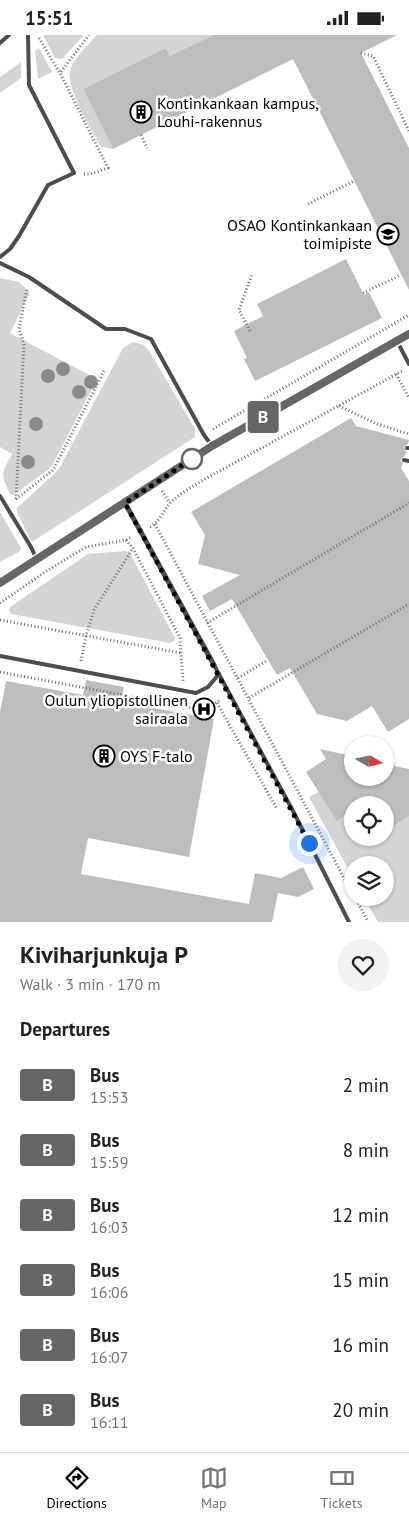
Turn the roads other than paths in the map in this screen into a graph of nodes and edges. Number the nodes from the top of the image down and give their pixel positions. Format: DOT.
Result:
graph roads {
  1 [pos="9,35"];
  2 [pos="28,35"];
  3 [pos="0,43"];
  4 [pos="0,257"];
  5 [pos="0,263"];
  6 [pos="409,334"];
  7 [pos="397,341"];
  8 [pos="409,365"];
  9 [pos="212,446"];
  10 [pos="404,460"];
  11 [pos="409,461"];
  12 [pos="0,496"];
  13 [pos="125,503"];
  14 [pos="37,560"];
  15 [pos="0,583"];
  16 [pos="0,656"];
  17 [pos="214,665"];
  18 [pos="219,674"];
  19 [pos="349,922"];
  1 -- 3 [label="lane"];
  2 -- 4 [label="lane"];
  5 -- 9 [label="lane"];
  6 -- 7 [label="street"];
  7 -- 8 [label="lane"];
  7 -- 9 [label="street"];
  9 -- 13 [label="street"];
  10 -- 11 [label="lane"];
  12 -- 14 [label="lane"];
  13 -- 14 [label="street"];
  13 -- 17 [label="street"];
  14 -- 15 [label="street"];
  16 -- 18 [label="lane"];
  17 -- 18 [label="lane"];
  18 -- 19 [label="lane"];
}
